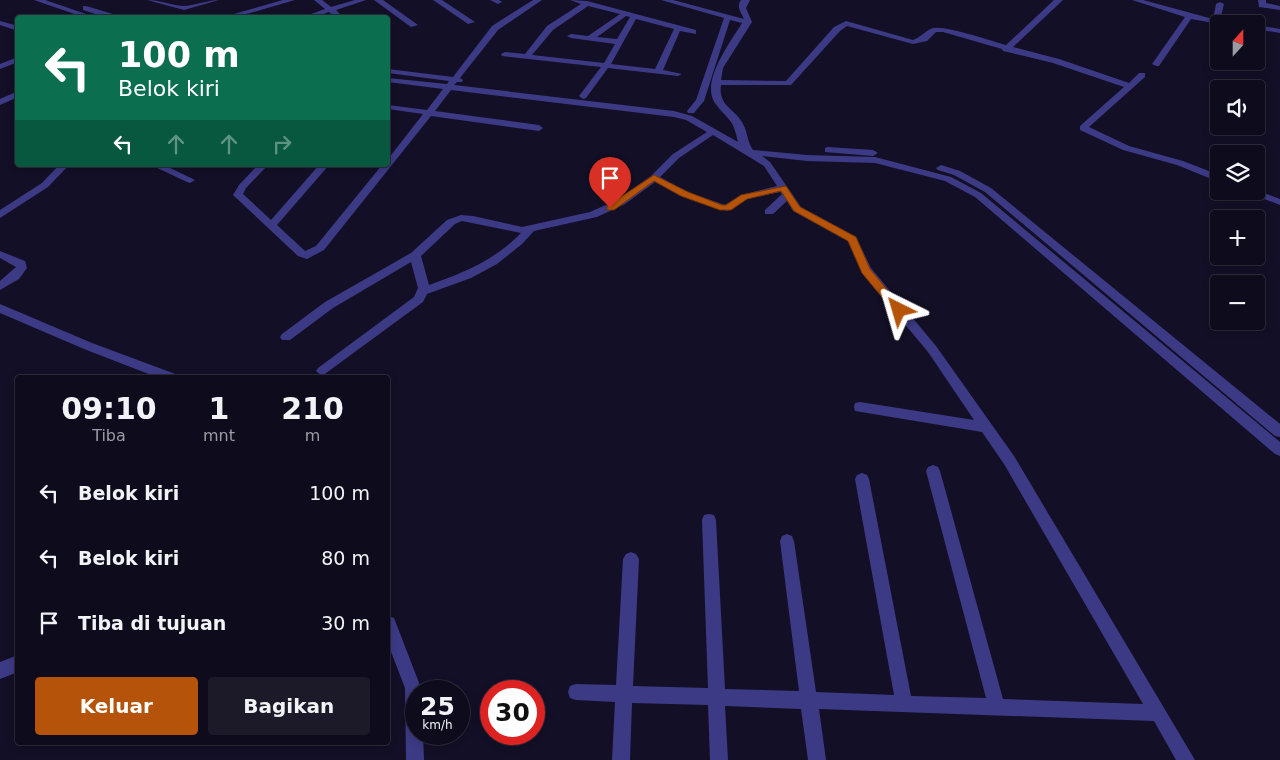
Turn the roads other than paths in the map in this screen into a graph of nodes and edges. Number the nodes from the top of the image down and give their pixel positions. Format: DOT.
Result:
graph roads {
  1 [pos="38,0"];
  2 [pos="60,0"];
  3 [pos="151,0"];
  4 [pos="215,0"];
  5 [pos="291,0"];
  6 [pos="318,0"];
  7 [pos="362,0"];
  8 [pos="378,0"];
  9 [pos="438,0"];
  10 [pos="538,0"];
  11 [pos="574,0"];
  12 [pos="665,0"];
  13 [pos="746,0"];
  14 [pos="1059,0"];
  15 [pos="1136,0"];
  16 [pos="1262,0"];
  17 [pos="587,4"];
  18 [pos="1220,4"];
  19 [pos="1280,8"];
  20 [pos="330,10"];
  21 [pos="74,11"];
  22 [pos="65,15"];
  23 [pos="86,15"];
  24 [pos="108,15"];
  25 [pos="234,15"];
  26 [pos="313,15"];
  27 [pos="337,15"];
  28 [pos="629,15"];
  29 [pos="1217,15"];
  30 [pos="728,16"];
  31 [pos="1189,16"];
  32 [pos="1210,20"];
  33 [pos="471,22"];
  34 [pos="748,22"];
  35 [pos="414,25"];
  36 [pos="678,28"];
  37 [pos="1265,28"];
  38 [pos="1280,30"];
  39 [pos="693,32"];
  40 [pos="571,36"];
  41 [pos="590,38"];
  42 [pos="619,42"];
  43 [pos="1006,49"];
  44 [pos="505,54"];
  45 [pos="527,56"];
  46 [pos="0,58"];
  47 [pos="15,60"];
  48 [pos="1156,64"];
  49 [pos="606,66"];
  50 [pos="0,67"];
  51 [pos="390,71"];
  52 [pos="658,72"];
  53 [pos="678,74"];
  54 [pos="1142,75"];
  55 [pos="390,80"];
  56 [pos="717,82"];
  57 [pos="451,83"];
  58 [pos="1130,86"];
  59 [pos="15,94"];
  60 [pos="583,96"];
  61 [pos="0,102"];
  62 [pos="390,107"];
  63 [pos="691,111"];
  64 [pos="430,113"];
  65 [pos="539,128"];
  66 [pos="712,132"];
  67 [pos="747,147"];
  68 [pos="390,161"];
  69 [pos="62,167"];
  70 [pos="161,167"];
  71 [pos="261,167"];
  72 [pos="322,167"];
  73 [pos="385,167"];
  74 [pos="1210,175"];
  75 [pos="654,178"];
  76 [pos="190,180"];
  77 [pos="785,191"];
  78 [pos="1265,197"];
  79 [pos="1280,202"];
  80 [pos="769,212"];
  81 [pos="0,216"];
  82 [pos="271,226"];
  83 [pos="530,229"];
  84 [pos="0,254"];
  85 [pos="415,255"];
  86 [pos="0,286"];
  87 [pos="422,292"];
  88 [pos="0,308"];
  89 [pos="286,337"];
  90 [pos="322,371"];
  91 [pos="166,375"];
  92 [pos="860,407"];
  93 [pos="987,427"];
  94 [pos="1280,432"];
  95 [pos="1280,450"];
  96 [pos="933,471"];
  97 [pos="862,479"];
  98 [pos="709,520"];
  99 [pos="787,541"];
  100 [pos="631,559"];
  101 [pos="390,629"];
  102 [pos="15,665"];
  103 [pos="0,671"];
  104 [pos="576,692"];
  105 [pos="625,694"];
  106 [pos="716,697"];
  107 [pos="809,700"];
  108 [pos="904,703"];
  109 [pos="998,707"];
  110 [pos="1158,713"];
  111 [pos="415,760"];
  112 [pos="621,760"];
  113 [pos="719,760"];
  114 [pos="817,760"];
  115 [pos="1186,760"];
  1 -- 21 [label="street"];
  2 -- 24 [label="street"];
  3 -- 4 [label="street"];
  5 -- 25 [label="street"];
  6 -- 20 [label="street"];
  7 -- 20 [label="street"];
  8 -- 35 [label="street"];
  9 -- 33 [label="street"];
  10 -- 57 [label="street"];
  11 -- 17 [label="street"];
  12 -- 30 [label="street"];
  13 -- 34 [label="street"];
  14 -- 43 [label="street"];
  15 -- 31 [label="street"];
  16 -- 19 [label="street"];
  17 -- 28 [label="street"];
  17 -- 45 [label="street"];
  18 -- 29 [label="street"];
  20 -- 26 [label="street"];
  20 -- 27 [label="street"];
  21 -- 22 [label="street"];
  21 -- 23 [label="street"];
  28 -- 36 [label="street"];
  28 -- 41 [label="street"];
  28 -- 42 [label="street"];
  30 -- 34 [label="street"];
  30 -- 63 [label="street"];
  31 -- 32 [label="street"];
  31 -- 48 [label="street"];
  34 -- 56 [label="street"];
  36 -- 39 [label="street"];
  36 -- 52 [label="street"];
  37 -- 38 [label="street"];
  40 -- 41 [label="street"];
  41 -- 42 [label="street"];
  42 -- 49 [label="street"];
  43 -- 56 [label="street"];
  43 -- 58 [label="street"];
  44 -- 45 [label="street"];
  45 -- 49 [label="street"];
  46 -- 47 [label="street"];
  47 -- 50 [label="street"];
  49 -- 52 [label="street"];
  49 -- 60 [label="street"];
  51 -- 57 [label="street"];
  52 -- 53 [label="street"];
  54 -- 58 [label="street"];
  55 -- 57 [label="street"];
  56 -- 67 [label="street"];
  57 -- 60 [label="street"];
  57 -- 64 [label="street"];
  57 -- 66 [label="street"];
  58 -- 74 [label="street"];
  59 -- 61 [label="street"];
  60 -- 63 [label="street"];
  62 -- 64 [label="street"];
  63 -- 67 [label="street"];
  64 -- 65 [label="street"];
  64 -- 68 [label="street"];
  66 -- 67 [label="street"];
  66 -- 75 [label="street"];
  67 -- 77 [label="street"];
  67 -- 94 [label="street"];
  67 -- 95 [label="street"];
  69 -- 81 [label="street"];
  70 -- 76 [label="street"];
  71 -- 82 [label="street"];
  72 -- 82 [label="street"];
  73 -- 82 [label="street"];
  75 -- 77 [label="street"];
  75 -- 83 [label="street"];
  77 -- 80 [label="street"];
  77 -- 93 [label="street"];
  78 -- 79 [label="street"];
  83 -- 85 [label="street"];
  83 -- 87 [label="street"];
  84 -- 86 [label="street"];
  85 -- 87 [label="street"];
  85 -- 89 [label="street"];
  87 -- 90 [label="street"];
  88 -- 91 [label="street"];
  92 -- 93 [label="street"];
  93 -- 110 [label="street"];
  96 -- 109 [label="street"];
  97 -- 108 [label="street"];
  98 -- 106 [label="street"];
  99 -- 107 [label="street"];
  100 -- 105 [label="street"];
  101 -- 111 [label="street"];
  102 -- 103 [label="street"];
  104 -- 105 [label="street"];
  105 -- 106 [label="street"];
  105 -- 112 [label="street"];
  106 -- 107 [label="street"];
  106 -- 113 [label="street"];
  107 -- 108 [label="street"];
  107 -- 114 [label="street"];
  108 -- 109 [label="street"];
  109 -- 110 [label="street"];
  110 -- 115 [label="street"];
}
